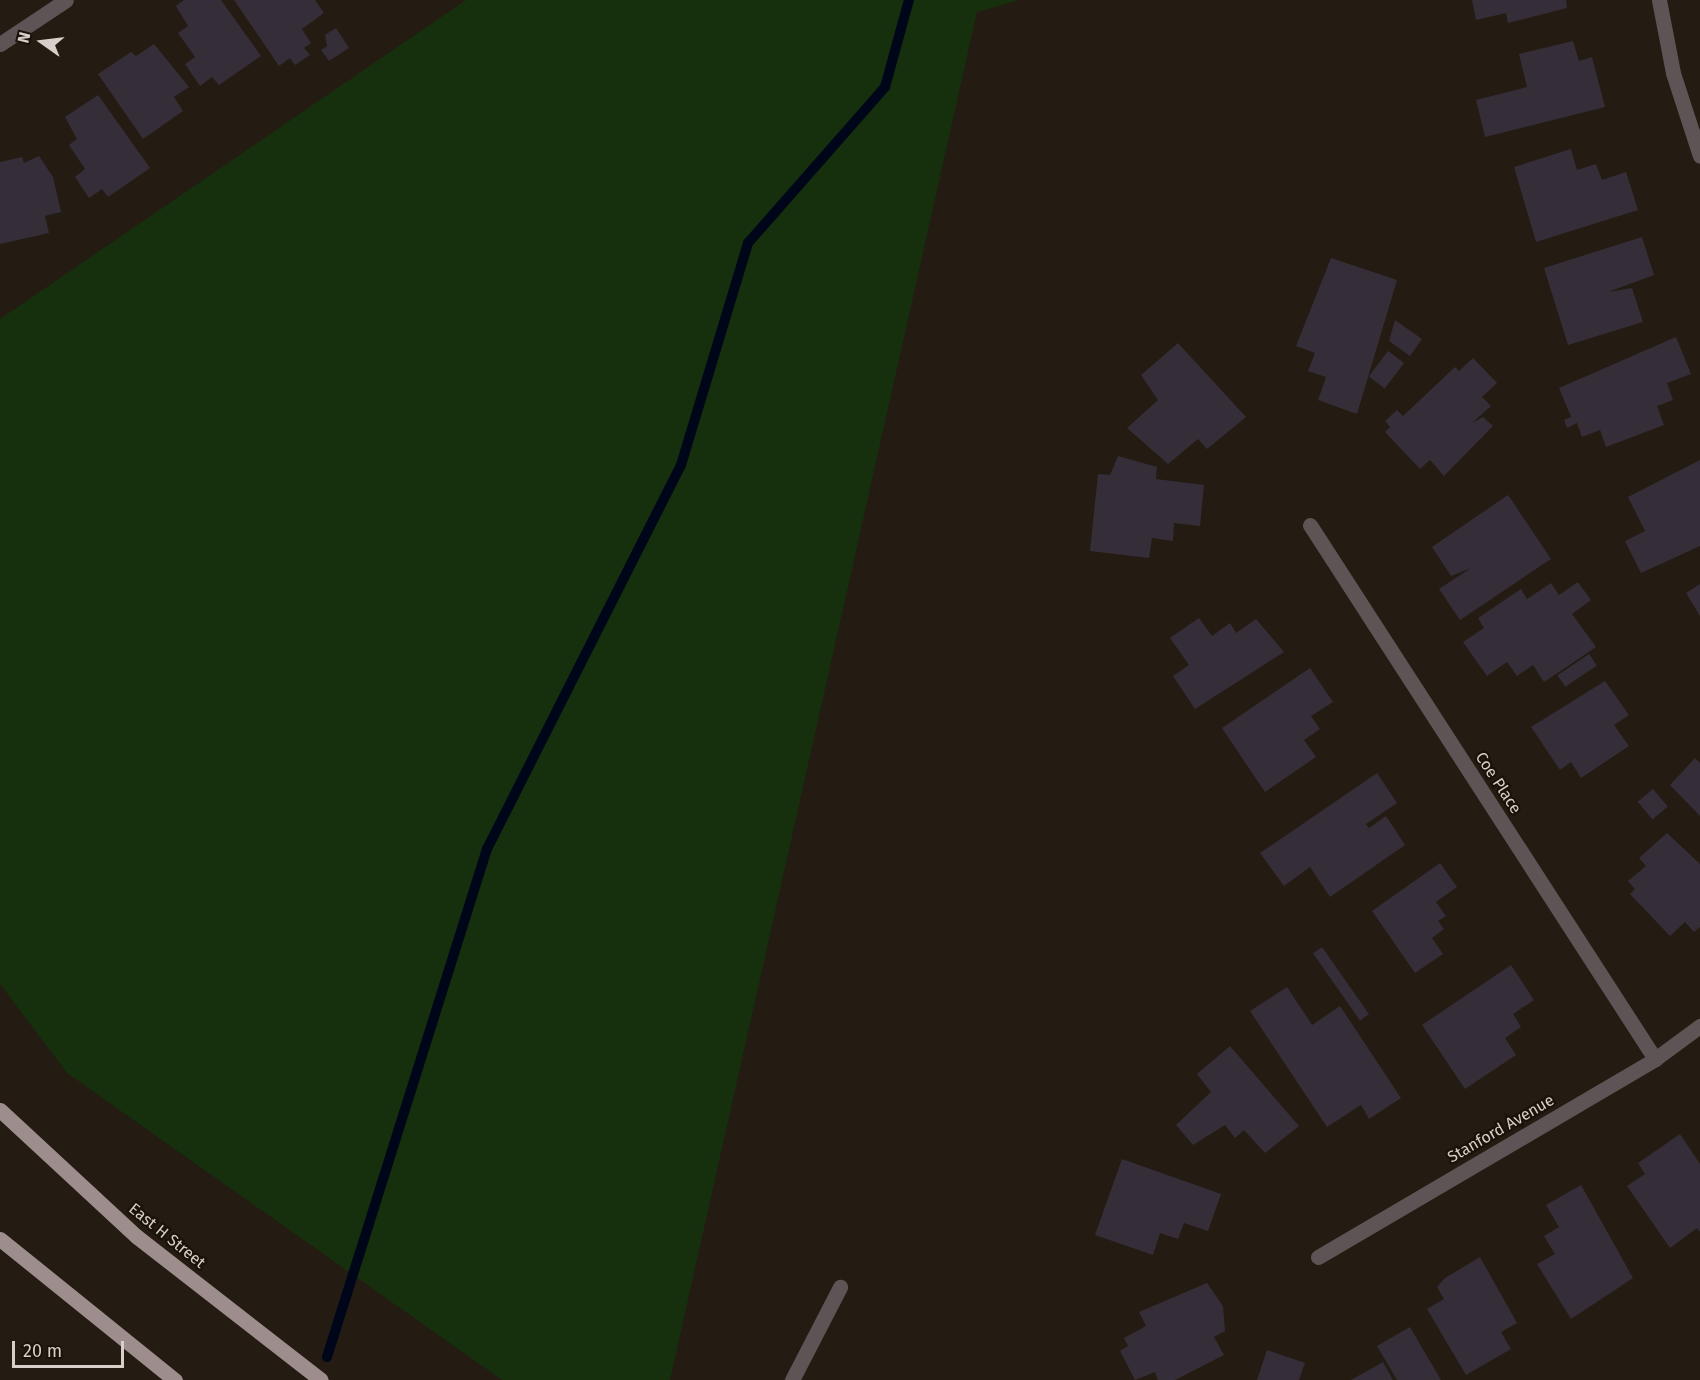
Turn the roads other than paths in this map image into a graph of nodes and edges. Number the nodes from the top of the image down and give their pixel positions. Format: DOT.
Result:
graph roads {
  1 [pos="66,0"];
  2 [pos="1659,0"];
  3 [pos="0,44"];
  4 [pos="1700,156"];
  5 [pos="1310,525"];
  6 [pos="1700,1026"];
  7 [pos="1655,1059"];
  8 [pos="0,1110"];
  9 [pos="0,1239"];
  10 [pos="1318,1257"];
  11 [pos="840,1287"];
  12 [pos="175,1380"];
  13 [pos="321,1380"];
  14 [pos="792,1380"];
  1 -- 3 [label="street"];
  2 -- 4 [label="street"];
  5 -- 7 [label="street, Coe Place"];
  6 -- 7 [label="street, Stanford Avenue"];
  7 -- 10 [label="street, Stanford Avenue"];
  8 -- 13 [label="main road, East H Street"];
  9 -- 12 [label="main road"];
  11 -- 14 [label="street"];
}
